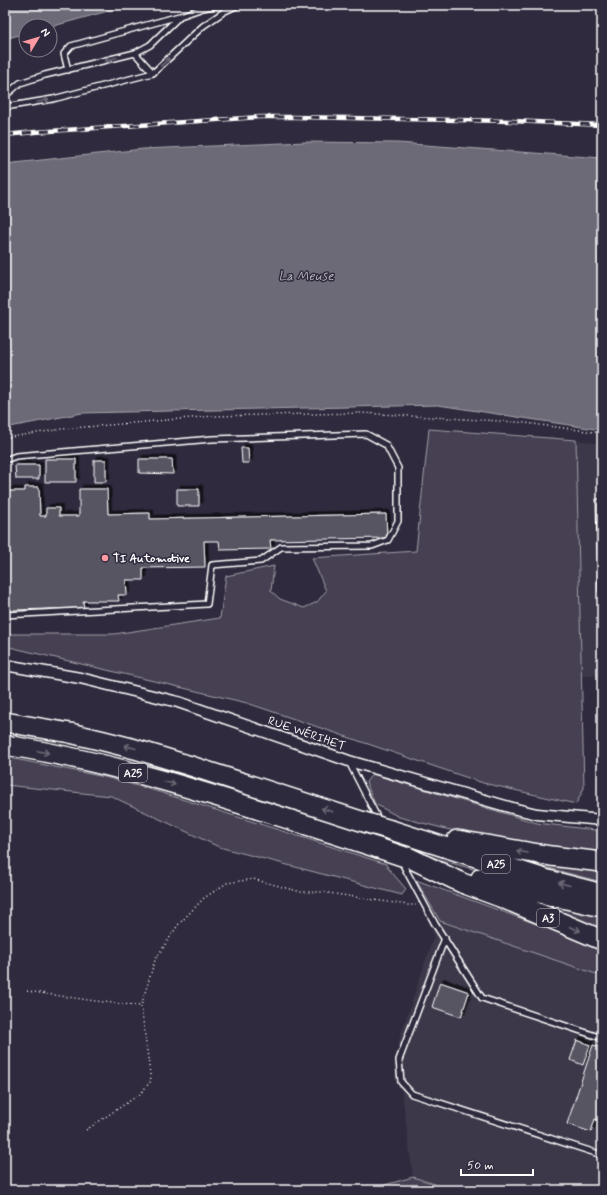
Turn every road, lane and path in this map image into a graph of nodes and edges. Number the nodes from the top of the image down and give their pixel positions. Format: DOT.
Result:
graph roads {
  1 [pos="218,5"];
  2 [pos="238,5"];
  3 [pos="180,16"];
  4 [pos="135,53"];
  5 [pos="68,70"];
  6 [pos="153,74"];
  7 [pos="5,96"];
  8 [pos="5,107"];
  9 [pos="602,433"];
  10 [pos="5,438"];
  11 [pos="5,460"];
  12 [pos="5,615"];
  13 [pos="5,665"];
  14 [pos="5,722"];
  15 [pos="5,745"];
  16 [pos="349,761"];
  17 [pos="602,820"];
  18 [pos="394,846"];
  19 [pos="602,862"];
  20 [pos="602,894"];
  21 [pos="423,904"];
  22 [pos="602,907"];
  23 [pos="445,938"];
  24 [pos="600,938"];
  25 [pos="27,991"];
  26 [pos="141,1006"];
  27 [pos="602,1038"];
  28 [pos="86,1130"];
  29 [pos="602,1155"];
  1 -- 3 [label="lane"];
  6 -- 2 [label="lane, one-way"];
  3 -- 4 [label="lane"];
  3 -- 5 [label="lane"];
  4 -- 5 [label="lane, one-way"];
  4 -- 6 [label="lane"];
  5 -- 7 [label="lane"];
  8 -- 6 [label="lane, one-way"];
  9 -- 10 [label="path"];
  11 -- 12 [label="lane"];
  13 -- 16 [label="street, RUE WÉRIHET"];
  18 -- 14 [label="highway, A25, one-way, bridge"];
  15 -- 18 [label="highway, A25, one-way"];
  16 -- 17 [label="street, RUE WÉRIHET"];
  16 -- 18 [label="lane"];
  19 -- 18 [label="highway, one-way"];
  20 -- 18 [label="highway, A25, one-way"];
  18 -- 21 [label="lane"];
  18 -- 22 [label="highway, A25"];
  18 -- 24 [label="highway, A3, one-way"];
  21 -- 23 [label="lane"];
  21 -- 26 [label="path"];
  23 -- 27 [label="lane"];
  23 -- 29 [label="lane"];
  25 -- 26 [label="path"];
  26 -- 28 [label="path"];
}
